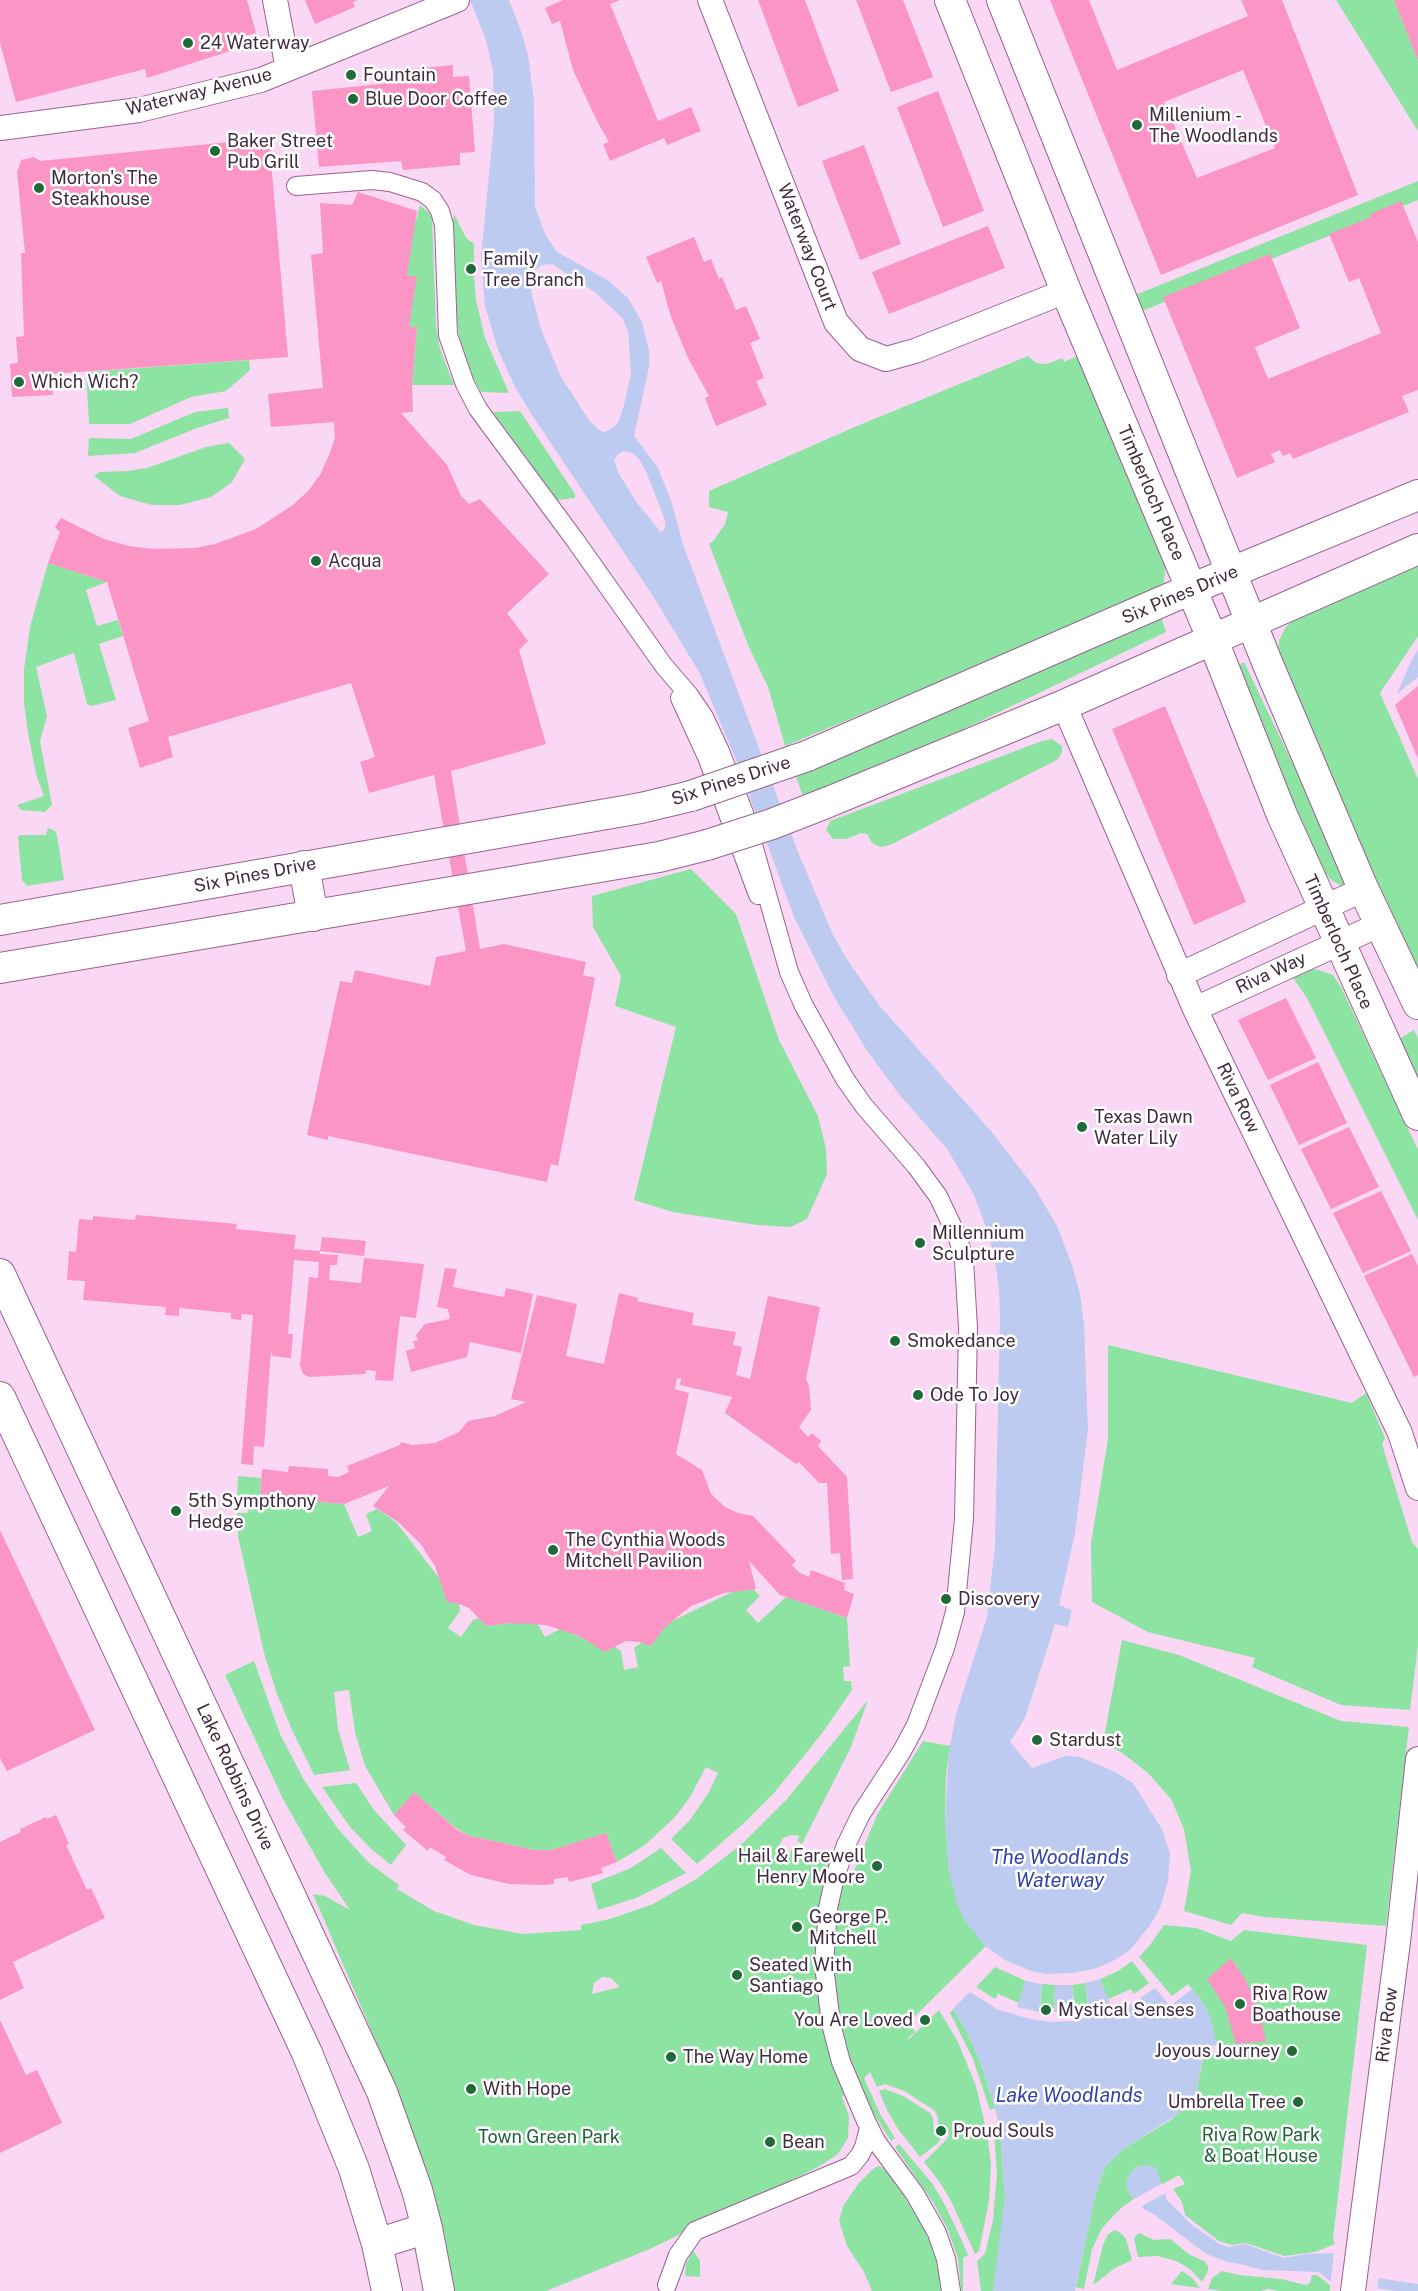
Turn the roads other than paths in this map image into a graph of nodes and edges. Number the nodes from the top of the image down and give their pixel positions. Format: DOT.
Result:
graph roads {
  1 [pos="275,0"];
  2 [pos="710,0"];
  3 [pos="950,0"];
  4 [pos="1002,0"];
  5 [pos="448,4"];
  6 [pos="288,69"];
  7 [pos="0,128"];
  8 [pos="296,186"];
  9 [pos="1066,291"];
  10 [pos="1418,495"];
  11 [pos="1418,549"];
  12 [pos="1232,573"];
  13 [pos="1191,589"];
  14 [pos="1252,622"];
  15 [pos="1212,638"];
  16 [pos="1064,705"];
  17 [pos="304,866"];
  18 [pos="1364,890"];
  19 [pos="1324,909"];
  20 [pos="313,916"];
  21 [pos="0,920"];
  22 [pos="1381,924"];
  23 [pos="1338,942"];
  24 [pos="0,968"];
  25 [pos="1179,975"];
  26 [pos="1417,1002"];
  27 [pos="1195,1009"];
  28 [pos="1373,1020"];
  29 [pos="1418,1115"];
  30 [pos="0,1274"];
  31 [pos="0,1397"];
  32 [pos="1418,1488"];
  33 [pos="1418,1759"];
  34 [pos="869,2128"];
  35 [pos="427,2228"];
  36 [pos="377,2244"];
  37 [pos="667,2285"];
  38 [pos="387,2291"];
  39 [pos="439,2291"];
  40 [pos="951,2291"];
  41 [pos="1353,2291"];
  1 -- 6 [label="street"];
  2 -- 9 [label="street, Waterway Court"];
  3 -- 9 [label="street, Timberloch Place"];
  4 -- 12 [label="street"];
  5 -- 6 [label="street, Waterway Avenue"];
  6 -- 7 [label="street, Waterway Avenue"];
  8 -- 34 [label="street"];
  9 -- 13 [label="street, Timberloch Place"];
  10 -- 12 [label="street, Six Pines Drive"];
  11 -- 14 [label="street"];
  12 -- 13 [label="street, Six Pines Drive"];
  12 -- 14 [label="street"];
  13 -- 15 [label="street, Timberloch Place"];
  13 -- 17 [label="street, Six Pines Drive, bridge"];
  14 -- 15 [label="street"];
  14 -- 18 [label="street"];
  15 -- 16 [label="street"];
  15 -- 19 [label="street, Timberloch Place"];
  16 -- 20 [label="street, bridge"];
  16 -- 25 [label="street, Riva Row"];
  17 -- 20 [label="street"];
  17 -- 21 [label="street, Six Pines Drive"];
  18 -- 19 [label="street, Riva Way"];
  18 -- 22 [label="street"];
  19 -- 23 [label="street, Timberloch Place"];
  19 -- 25 [label="street, Riva Way"];
  20 -- 24 [label="street"];
  22 -- 23 [label="street, Riva Way"];
  22 -- 26 [label="street"];
  23 -- 27 [label="street, Riva Way"];
  23 -- 28 [label="street, Timberloch Place"];
  25 -- 27 [label="street, Riva Row"];
  26 -- 28 [label="street"];
  27 -- 32 [label="street, Riva Row"];
  28 -- 29 [label="street, Timberloch Place"];
  30 -- 35 [label="street, Lake Robbins Drive"];
  31 -- 36 [label="street"];
  33 -- 41 [label="street, Riva Row"];
  34 -- 37 [label="street"];
  34 -- 40 [label="street"];
  35 -- 36 [label="street"];
  35 -- 39 [label="street, Lake Robbins Drive"];
  36 -- 38 [label="street"];
}
